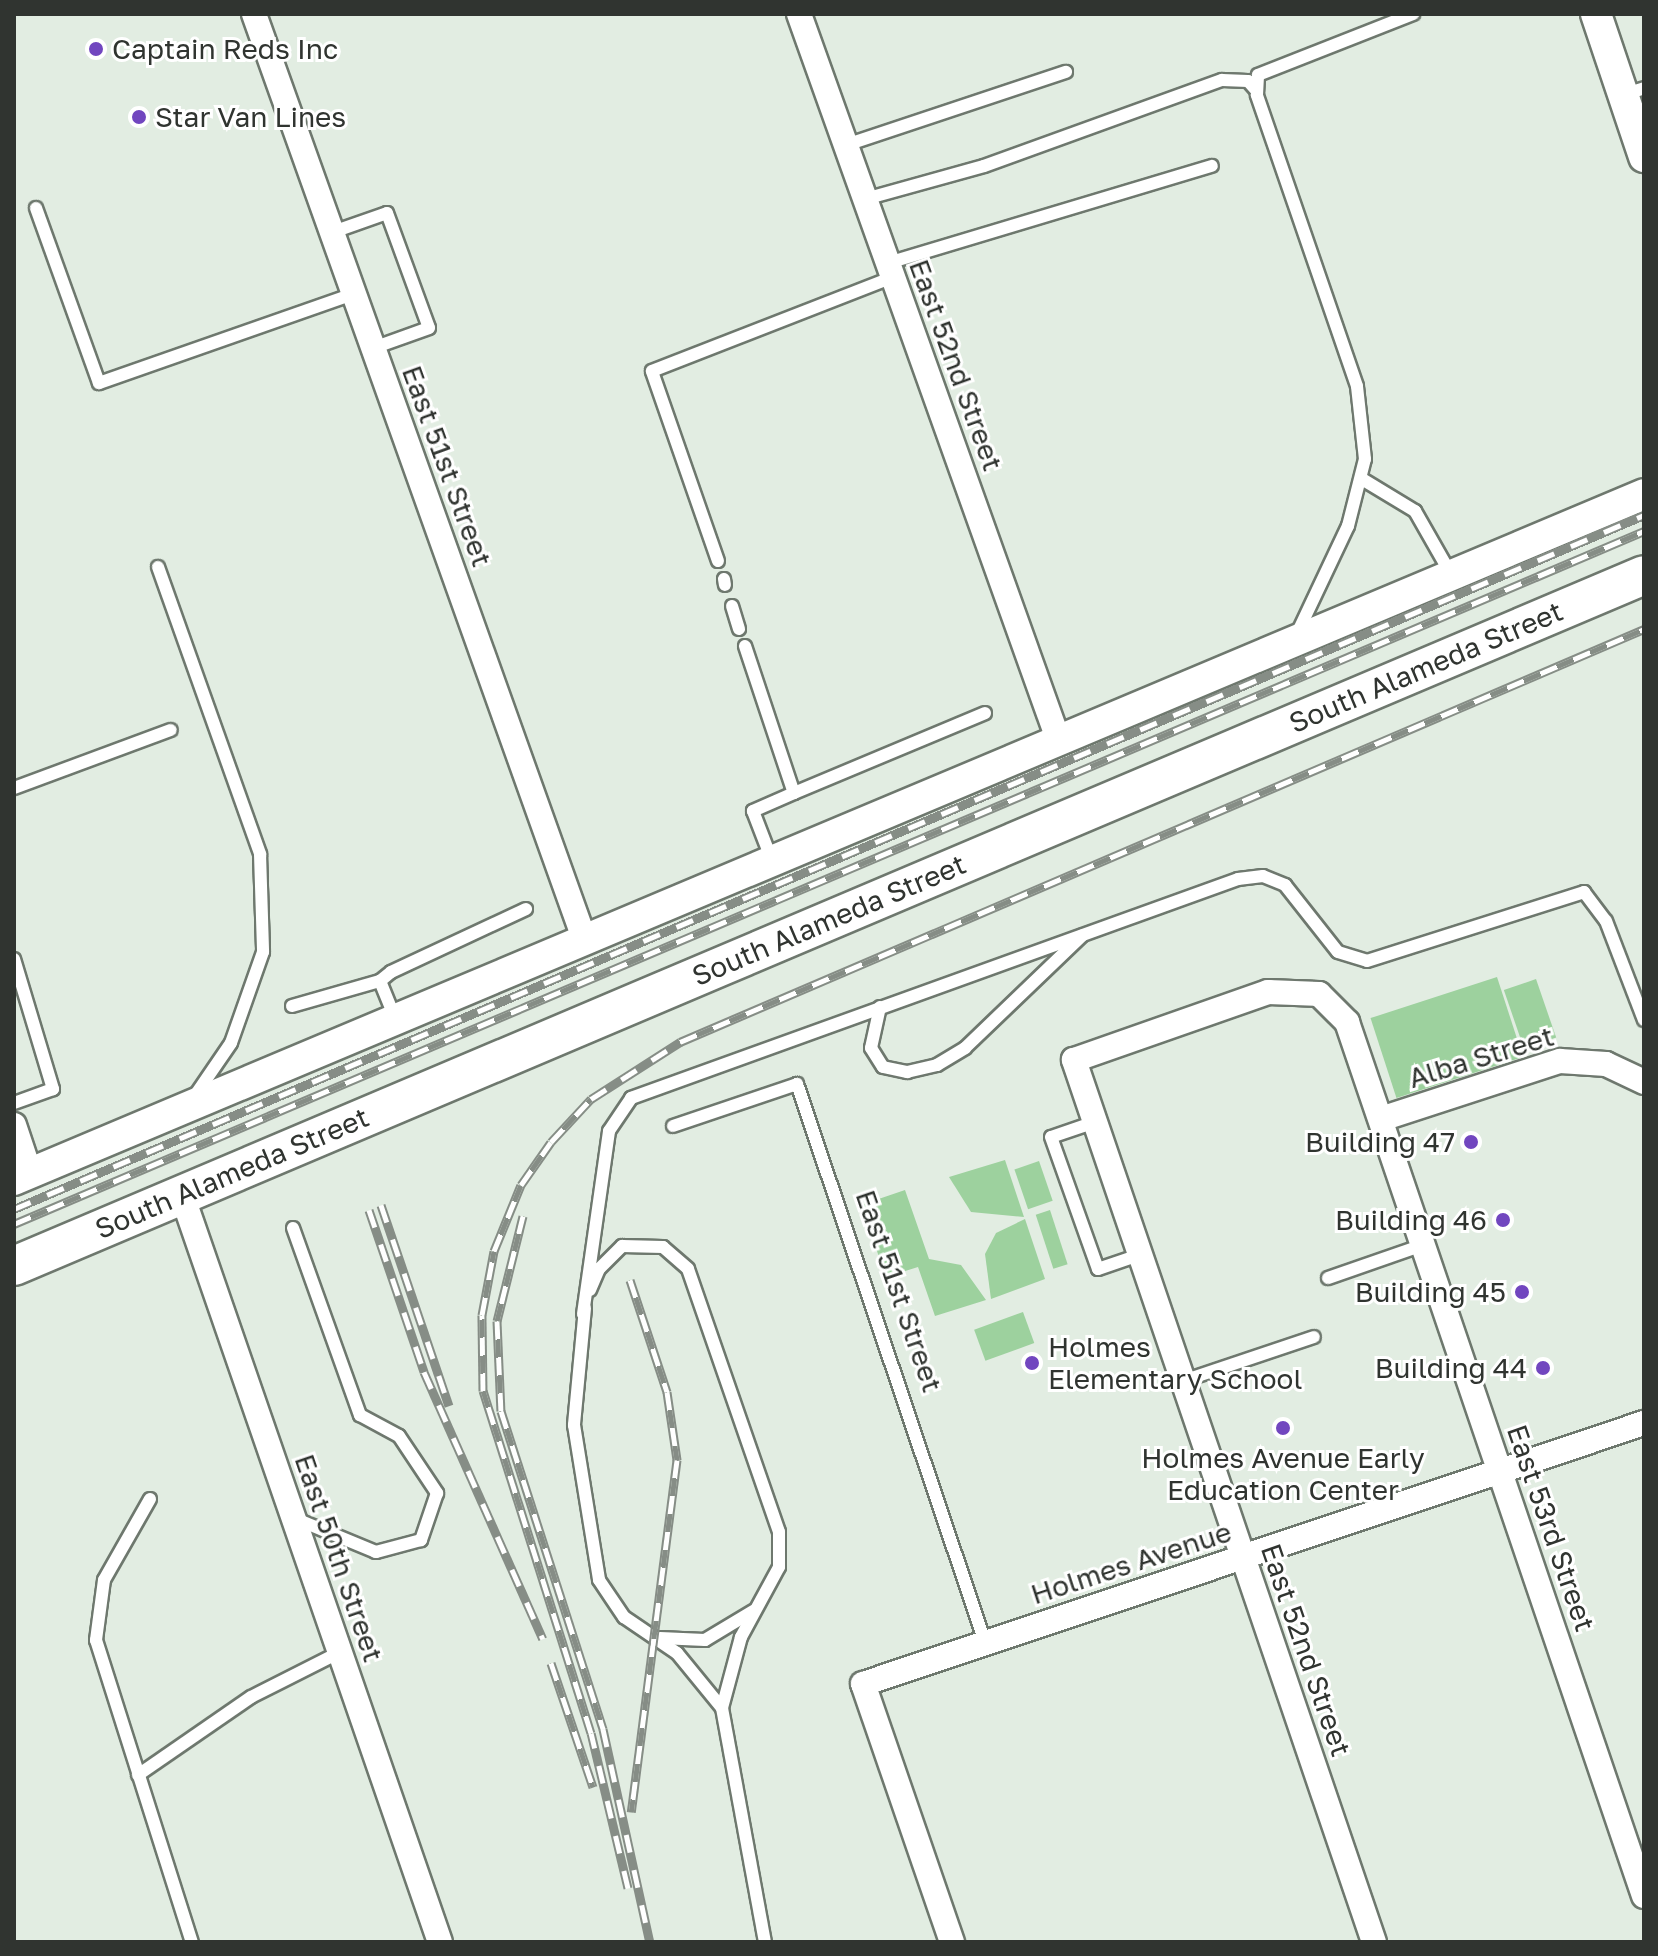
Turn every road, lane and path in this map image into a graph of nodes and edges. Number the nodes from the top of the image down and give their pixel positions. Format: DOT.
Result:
graph roads {
  1 [pos="254,14"];
  2 [pos="799,14"];
  3 [pos="1413,14"];
  4 [pos="1596,14"];
  5 [pos="1066,72"];
  6 [pos="1257,91"];
  7 [pos="1634,92"];
  8 [pos="846,145"];
  9 [pos="1644,157"];
  10 [pos="1212,166"];
  11 [pos="865,199"];
  12 [pos="36,208"];
  13 [pos="333,232"];
  14 [pos="890,270"];
  15 [pos="353,294"];
  16 [pos="373,348"];
  17 [pos="1362,479"];
  18 [pos="1644,494"];
  19 [pos="718,561"];
  20 [pos="158,567"];
  21 [pos="1451,574"];
  22 [pos="1644,575"];
  23 [pos="732,606"];
  24 [pos="739,629"];
  25 [pos="1295,638"];
  26 [pos="745,646"];
  27 [pos="985,713"];
  28 [pos="171,730"];
  29 [pos="1057,736"];
  30 [pos="14,788"];
  31 [pos="794,793"];
  32 [pos="771,858"];
  33 [pos="526,909"];
  34 [pos="1087,930"];
  35 [pos="584,938"];
  36 [pos="14,959"];
  37 [pos="380,981"];
  38 [pos="1286,990"];
  39 [pos="292,1006"];
  40 [pos="880,1007"];
  41 [pos="395,1018"];
  42 [pos="1644,1020"];
  43 [pos="1644,1082"];
  44 [pos="14,1103"];
  45 [pos="187,1106"];
  46 [pos="1381,1119"];
  47 [pos="1095,1122"];
  48 [pos="14,1125"];
  49 [pos="673,1126"];
  50 [pos="22,1176"];
  51 [pos="182,1195"];
  52 [pos="293,1228"];
  53 [pos="1423,1245"];
  54 [pos="1139,1255"];
  55 [pos="14,1266"];
  56 [pos="1328,1278"];
  57 [pos="583,1314"];
  58 [pos="1314,1337"];
  59 [pos="1183,1381"];
  60 [pos="1644,1423"];
  61 [pos="1500,1471"];
  62 [pos="150,1499"];
  63 [pos="294,1518"];
  64 [pos="1243,1558"];
  65 [pos="756,1610"];
  66 [pos="653,1637"];
  67 [pos="985,1642"];
  68 [pos="340,1652"];
  69 [pos="722,1708"];
  70 [pos="138,1775"];
  71 [pos="1644,1896"];
  72 [pos="192,1942"];
  73 [pos="440,1942"];
  74 [pos="765,1942"];
  75 [pos="952,1942"];
  76 [pos="1374,1942"];
  1 -- 13 [label="street, East 51st Street"];
  2 -- 8 [label="street, East 52nd Street"];
  3 -- 6 [label="lane"];
  4 -- 7 [label="street"];
  5 -- 8 [label="lane"];
  6 -- 11 [label="lane"];
  6 -- 17 [label="lane"];
  7 -- 9 [label="street"];
  8 -- 11 [label="street, East 52nd Street"];
  10 -- 14 [label="lane"];
  11 -- 14 [label="street, East 52nd Street"];
  12 -- 15 [label="lane"];
  13 -- 15 [label="street, East 51st Street"];
  13 -- 16 [label="lane"];
  14 -- 19 [label="lane"];
  14 -- 29 [label="street, East 52nd Street"];
  15 -- 16 [label="street, East 51st Street"];
  16 -- 35 [label="street, East 51st Street"];
  17 -- 21 [label="lane"];
  17 -- 25 [label="lane"];
  18 -- 21 [label="street"];
  20 -- 45 [label="lane"];
  21 -- 25 [label="street"];
  22 -- 51 [label="main road, South Alameda Street"];
  23 -- 24 [label="lane"];
  25 -- 29 [label="street"];
  26 -- 31 [label="lane"];
  27 -- 31 [label="lane"];
  28 -- 30 [label="lane"];
  29 -- 32 [label="street"];
  31 -- 32 [label="lane"];
  32 -- 35 [label="street"];
  33 -- 37 [label="lane"];
  34 -- 40 [label="lane"];
  34 -- 40 [label="lane"];
  34 -- 42 [label="lane"];
  35 -- 41 [label="street"];
  36 -- 44 [label="lane"];
  37 -- 39 [label="lane"];
  37 -- 41 [label="lane"];
  38 -- 46 [label="street, East 53rd Street"];
  38 -- 47 [label="street, East 52nd Street"];
  40 -- 57 [label="lane"];
  41 -- 45 [label="street"];
  43 -- 46 [label="street, Alba Street"];
  45 -- 50 [label="street"];
  46 -- 53 [label="street, East 53rd Street"];
  47 -- 54 [label="street, East 52nd Street"];
  47 -- 54 [label="lane"];
  48 -- 50 [label="street"];
  49 -- 67 [label="lane, East 51st Street"];
  51 -- 55 [label="main road, South Alameda Street"];
  51 -- 63 [label="street, East 50th Street"];
  52 -- 63 [label="lane"];
  53 -- 56 [label="lane"];
  53 -- 61 [label="street, East 53rd Street"];
  54 -- 59 [label="street, East 52nd Street"];
  57 -- 65 [label="lane"];
  57 -- 66 [label="lane"];
  58 -- 59 [label="lane"];
  59 -- 64 [label="street, East 52nd Street"];
  60 -- 61 [label="street, Holmes Avenue"];
  61 -- 64 [label="street, Holmes Avenue"];
  61 -- 71 [label="street, East 53rd Street"];
  62 -- 70 [label="lane"];
  63 -- 68 [label="street, East 50th Street"];
  64 -- 67 [label="street, Holmes Avenue"];
  64 -- 76 [label="street, East 52nd Street"];
  65 -- 66 [label="lane"];
  65 -- 69 [label="lane"];
  66 -- 69 [label="lane"];
  67 -- 75 [label="street, Holmes Avenue"];
  68 -- 70 [label="lane"];
  68 -- 73 [label="street, East 50th Street"];
  69 -- 74 [label="lane"];
  70 -- 72 [label="lane"];
}
